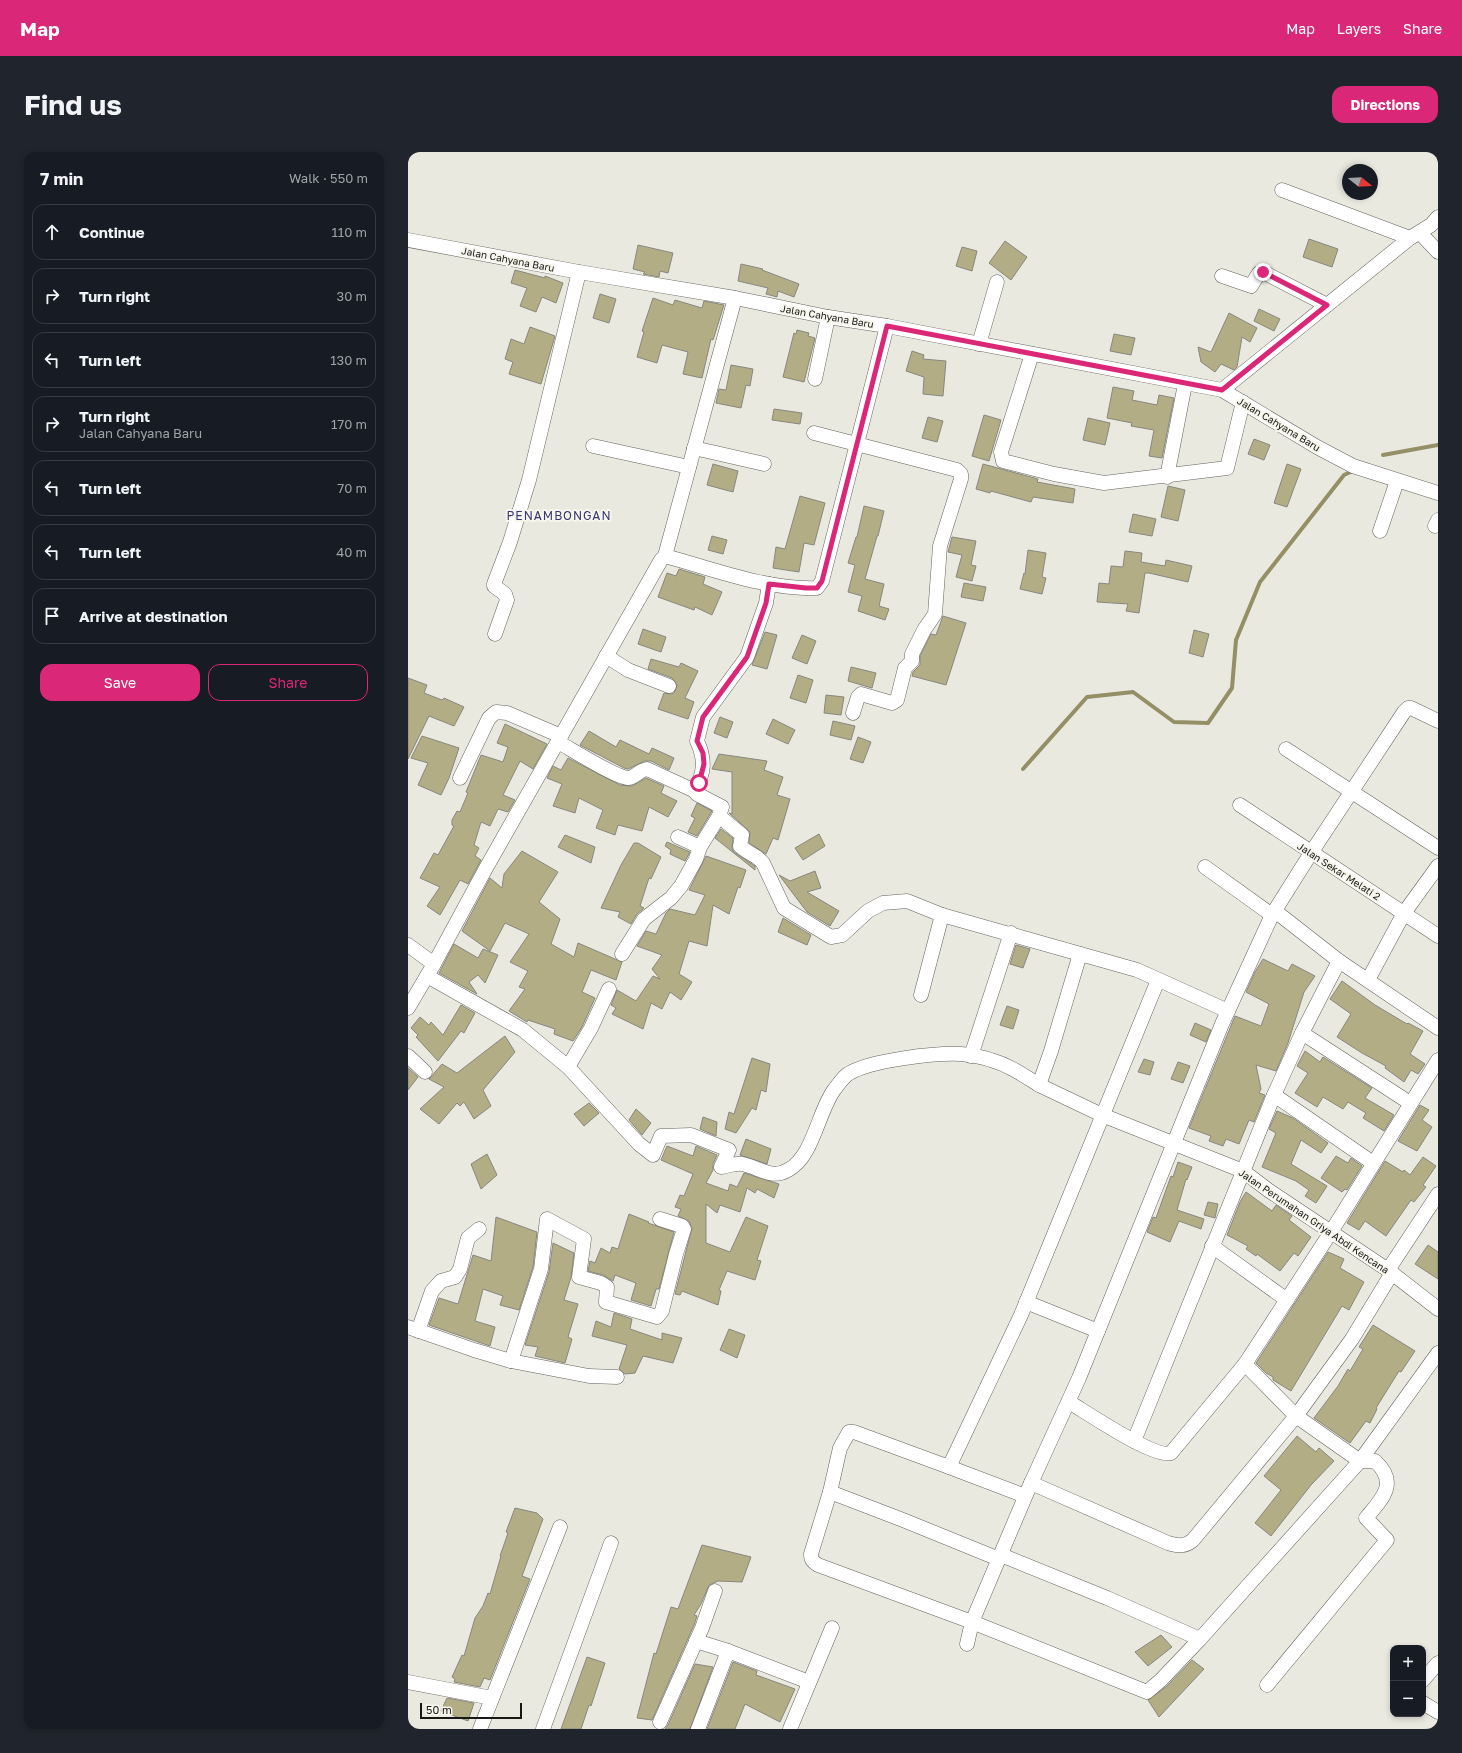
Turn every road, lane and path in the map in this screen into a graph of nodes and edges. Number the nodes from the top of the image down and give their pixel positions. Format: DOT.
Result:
graph roads {
  1 [pos="1282,190"];
  2 [pos="1438,216"];
  3 [pos="1415,235"];
  4 [pos="408,240"];
  5 [pos="1438,252"];
  6 [pos="579,272"];
  7 [pos="1222,276"];
  8 [pos="997,282"];
  9 [pos="735,298"];
  10 [pos="1327,305"];
  11 [pos="828,317"];
  12 [pos="887,326"];
  13 [pos="979,344"];
  14 [pos="1032,354"];
  15 [pos="815,379"];
  16 [pos="1185,384"];
  17 [pos="1222,390"];
  18 [pos="1243,402"];
  19 [pos="814,433"];
  20 [pos="857,443"];
  21 [pos="593,446"];
  22 [pos="694,448"];
  23 [pos="764,464"];
  24 [pos="689,467"];
  25 [pos="1167,477"];
  26 [pos="1397,481"];
  27 [pos="1438,493"];
  28 [pos="1380,532"];
  29 [pos="665,556"];
  30 [pos="769,584"];
  31 [pos="495,634"];
  32 [pos="606,656"];
  33 [pos="669,686"];
  34 [pos="853,713"];
  35 [pos="1438,721"];
  36 [pos="560,739"];
  37 [pos="1286,749"];
  38 [pos="460,778"];
  39 [pos="695,791"];
  40 [pos="1352,792"];
  41 [pos="1240,804"];
  42 [pos="719,816"];
  43 [pos="678,837"];
  44 [pos="700,846"];
  45 [pos="1438,848"];
  46 [pos="1311,853"];
  47 [pos="1438,866"];
  48 [pos="1205,867"];
  49 [pos="1274,913"];
  50 [pos="1404,913"];
  51 [pos="942,915"];
  52 [pos="1010,933"];
  53 [pos="1438,936"];
  54 [pos="408,945"];
  55 [pos="622,954"];
  56 [pos="1080,954"];
  57 [pos="1339,961"];
  58 [pos="431,970"];
  59 [pos="1158,980"];
  60 [pos="1368,980"];
  61 [pos="609,989"];
  62 [pos="921,995"];
  63 [pos="408,1008"];
  64 [pos="1228,1011"];
  65 [pos="1438,1028"];
  66 [pos="1302,1033"];
  67 [pos="408,1056"];
  68 [pos="971,1056"];
  69 [pos="1438,1060"];
  70 [pos="568,1067"];
  71 [pos="425,1072"];
  72 [pos="1045,1087"];
  73 [pos="1274,1096"];
  74 [pos="1410,1103"];
  75 [pos="1102,1115"];
  76 [pos="1174,1143"];
  77 [pos="1373,1163"];
  78 [pos="1243,1171"];
  79 [pos="1438,1194"];
  80 [pos="660,1219"];
  81 [pos="478,1230"];
  82 [pos="1331,1232"];
  83 [pos="1212,1246"];
  84 [pos="1390,1272"];
  85 [pos="1287,1300"];
  86 [pos="1026,1302"];
  87 [pos="1438,1309"];
  88 [pos="413,1329"];
  89 [pos="1098,1331"];
  90 [pos="1438,1353"];
  91 [pos="511,1361"];
  92 [pos="1245,1364"];
  93 [pos="617,1377"];
  94 [pos="1069,1402"];
  95 [pos="1296,1416"];
  96 [pos="1134,1441"];
  97 [pos="1360,1461"];
  98 [pos="949,1467"];
  99 [pos="1031,1483"];
  100 [pos="830,1492"];
  101 [pos="1025,1496"];
  102 [pos="560,1527"];
  103 [pos="611,1543"];
  104 [pos="1000,1557"];
  105 [pos="715,1591"];
  106 [pos="972,1622"];
  107 [pos="832,1628"];
  108 [pos="1200,1639"];
  109 [pos="696,1641"];
  110 [pos="967,1644"];
  111 [pos="728,1651"];
  112 [pos="1438,1663"];
  113 [pos="1426,1677"];
  114 [pos="408,1682"];
  115 [pos="809,1682"];
  116 [pos="1267,1685"];
  117 [pos="492,1698"];
  118 [pos="1426,1705"];
  119 [pos="1438,1712"];
  120 [pos="660,1722"];
  121 [pos="480,1729"];
  122 [pos="543,1729"];
  123 [pos="698,1729"];
  124 [pos="790,1729"];
  1 -- 3 [label="street"];
  2 -- 3 [label="street"];
  3 -- 5 [label="street"];
  3 -- 10 [label="street"];
  4 -- 6 [label="street, Jalan Cahyana Baru"];
  6 -- 9 [label="street, Jalan Cahyana Baru"];
  6 -- 31 [label="street"];
  7 -- 10 [label="street"];
  8 -- 13 [label="street"];
  9 -- 11 [label="street, Jalan Cahyana Baru"];
  9 -- 22 [label="street"];
  10 -- 17 [label="street"];
  11 -- 12 [label="street, Jalan Cahyana Baru"];
  11 -- 15 [label="street"];
  12 -- 13 [label="street, Jalan Cahyana Baru"];
  12 -- 20 [label="street"];
  13 -- 14 [label="street, Jalan Cahyana Baru"];
  14 -- 16 [label="street, Jalan Cahyana Baru"];
  14 -- 25 [label="street"];
  16 -- 17 [label="street, Jalan Cahyana Baru"];
  16 -- 25 [label="street"];
  17 -- 18 [label="street, Jalan Cahyana Baru"];
  18 -- 25 [label="street"];
  18 -- 26 [label="street, Jalan Cahyana Baru"];
  19 -- 20 [label="street"];
  20 -- 30 [label="street"];
  20 -- 34 [label="street"];
  21 -- 24 [label="street"];
  22 -- 23 [label="street"];
  22 -- 24 [label="street"];
  24 -- 29 [label="street"];
  26 -- 27 [label="street, Jalan Cahyana Baru"];
  26 -- 28 [label="street"];
  29 -- 30 [label="street"];
  29 -- 32 [label="street"];
  30 -- 39 [label="street"];
  32 -- 33 [label="street"];
  32 -- 36 [label="street"];
  35 -- 40 [label="street"];
  36 -- 38 [label="street"];
  36 -- 39 [label="street"];
  36 -- 58 [label="street"];
  37 -- 40 [label="street"];
  39 -- 42 [label="street"];
  40 -- 45 [label="street"];
  40 -- 46 [label="street"];
  41 -- 46 [label="street, Jalan Sekar Melati 2"];
  42 -- 44 [label="street"];
  42 -- 51 [label="street"];
  43 -- 44 [label="street"];
  44 -- 55 [label="street"];
  46 -- 49 [label="street"];
  46 -- 50 [label="street, Jalan Sekar Melati 2"];
  47 -- 50 [label="street"];
  48 -- 49 [label="street"];
  49 -- 57 [label="street"];
  49 -- 64 [label="street"];
  50 -- 53 [label="street, Jalan Sekar Melati 2"];
  50 -- 60 [label="street"];
  51 -- 52 [label="street"];
  51 -- 62 [label="street"];
  52 -- 56 [label="street"];
  52 -- 68 [label="street"];
  54 -- 58 [label="street"];
  56 -- 59 [label="street"];
  56 -- 72 [label="street"];
  57 -- 60 [label="street"];
  57 -- 66 [label="street"];
  58 -- 63 [label="street"];
  58 -- 70 [label="street"];
  59 -- 64 [label="street"];
  59 -- 75 [label="street"];
  60 -- 65 [label="street"];
  61 -- 70 [label="street"];
  64 -- 76 [label="street"];
  66 -- 73 [label="street"];
  66 -- 74 [label="street"];
  67 -- 71 [label="street"];
  68 -- 70 [label="street, Jalan Perumahan Griya Abdi Kencana"];
  68 -- 72 [label="street, Jalan Perumahan Griya Abdi Kencana"];
  69 -- 74 [label="street"];
  72 -- 75 [label="street, Jalan Perumahan Griya Abdi Kencana"];
  73 -- 77 [label="street"];
  73 -- 78 [label="street"];
  74 -- 77 [label="street"];
  75 -- 76 [label="street, Jalan Perumahan Griya Abdi Kencana"];
  75 -- 86 [label="street"];
  76 -- 78 [label="street, Jalan Perumahan Griya Abdi Kencana"];
  76 -- 89 [label="street"];
  77 -- 82 [label="street"];
  78 -- 82 [label="street, Jalan Perumahan Griya Abdi Kencana"];
  78 -- 83 [label="street"];
  79 -- 84 [label="street"];
  80 -- 91 [label="street"];
  81 -- 88 [label="street"];
  82 -- 84 [label="street, Jalan Perumahan Griya Abdi Kencana"];
  82 -- 85 [label="street"];
  83 -- 85 [label="street"];
  83 -- 96 [label="street"];
  84 -- 87 [label="street, Jalan Perumahan Griya Abdi Kencana"];
  84 -- 95 [label="street"];
  85 -- 92 [label="street"];
  86 -- 89 [label="street"];
  86 -- 98 [label="street"];
  88 -- 91 [label="street"];
  89 -- 94 [label="street"];
  90 -- 97 [label="street"];
  91 -- 93 [label="street"];
  92 -- 95 [label="street"];
  92 -- 96 [label="street"];
  94 -- 96 [label="street"];
  94 -- 99 [label="street"];
  95 -- 97 [label="street"];
  95 -- 99 [label="street"];
  97 -- 108 [label="street"];
  97 -- 116 [label="street"];
  98 -- 100 [label="street"];
  98 -- 101 [label="street"];
  99 -- 101 [label="street"];
  100 -- 104 [label="street"];
  100 -- 106 [label="street"];
  101 -- 104 [label="street"];
  102 -- 117 [label="street"];
  103 -- 122 [label="street"];
  104 -- 106 [label="street"];
  104 -- 108 [label="street"];
  105 -- 109 [label="street"];
  106 -- 108 [label="street"];
  106 -- 110 [label="street"];
  107 -- 115 [label="street"];
  109 -- 111 [label="street"];
  109 -- 120 [label="street"];
  111 -- 115 [label="street"];
  111 -- 123 [label="street"];
  112 -- 113 [label="street"];
  114 -- 117 [label="street"];
  115 -- 124 [label="street"];
  117 -- 121 [label="street"];
  118 -- 119 [label="street"];
}
